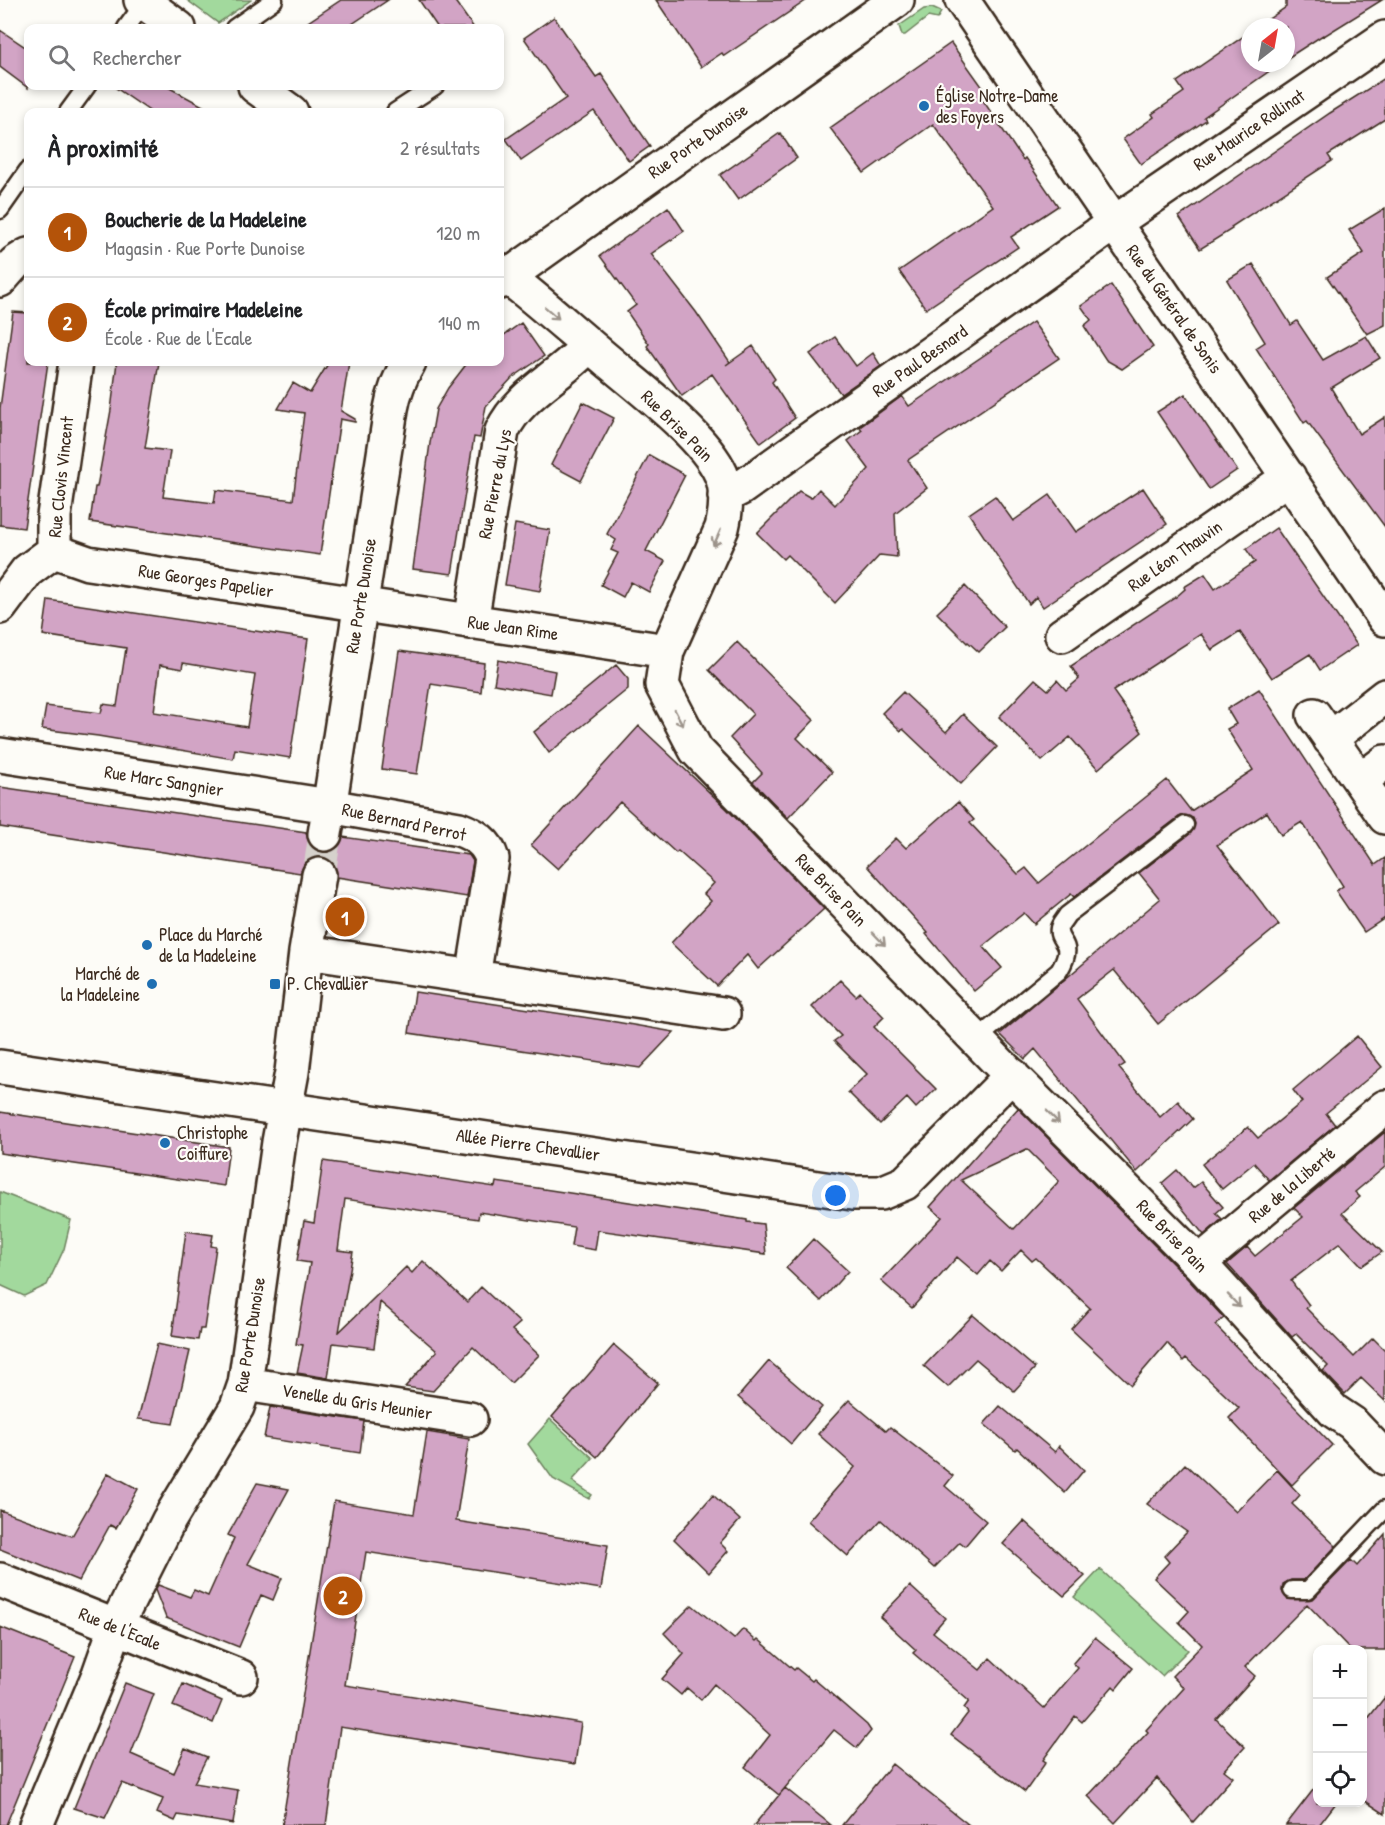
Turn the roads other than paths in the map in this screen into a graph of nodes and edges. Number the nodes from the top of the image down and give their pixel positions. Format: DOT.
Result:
graph roads {
  1 [pos="274,0"];
  2 [pos="897,0"];
  3 [pos="962,0"];
  4 [pos="143,1"];
  5 [pos="129,24"];
  6 [pos="175,24"];
  7 [pos="240,24"];
  8 [pos="1385,38"];
  9 [pos="84,90"];
  10 [pos="261,90"];
  11 [pos="429,90"];
  12 [pos="71,108"];
  13 [pos="285,108"];
  14 [pos="401,108"];
  15 [pos="24,176"];
  16 [pos="0,210"];
  17 [pos="1114,223"];
  18 [pos="24,257"];
  19 [pos="504,275"];
  20 [pos="504,278"];
  21 [pos="0,280"];
  22 [pos="589,345"];
  23 [pos="75,366"];
  24 [pos="407,366"];
  25 [pos="1289,477"];
  26 [pos="725,496"];
  27 [pos="54,551"];
  28 [pos="359,605"];
  29 [pos="0,607"];
  30 [pos="1385,619"];
  31 [pos="471,622"];
  32 [pos="1062,634"];
  33 [pos="667,651"];
  34 [pos="1385,696"];
  35 [pos="0,755"];
  36 [pos="1373,772"];
  37 [pos="1385,818"];
  38 [pos="327,820"];
  39 [pos="1185,825"];
  40 [pos="319,875"];
  41 [pos="306,952"];
  42 [pos="473,977"];
  43 [pos="723,1014"];
  44 [pos="989,1029"];
  45 [pos="0,1067"];
  46 [pos="1012,1075"];
  47 [pos="1385,1107"];
  48 [pos="285,1109"];
  49 [pos="1199,1263"];
  50 [pos="245,1384"];
  51 [pos="470,1419"];
  52 [pos="1385,1458"];
  53 [pos="1385,1509"];
  54 [pos="0,1580"];
  55 [pos="1292,1590"];
  56 [pos="116,1626"];
  57 [pos="241,1677"];
  58 [pos="36,1825"];
  1 -- 7 [label="lane"];
  2 -- 19 [label="street, Rue Porte Dunoise"];
  3 -- 17 [label="street, Rue du Général de Sonis"];
  4 -- 5 [label="lane"];
  4 -- 6 [label="street"];
  8 -- 17 [label="street, Rue Maurice Rollinat"];
  9 -- 12 [label="lane"];
  10 -- 13 [label="street"];
  11 -- 14 [label="lane"];
  15 -- 16 [label="lane"];
  17 -- 25 [label="street, Rue du Général de Sonis"];
  17 -- 26 [label="street, Rue Paul Besnard"];
  18 -- 21 [label="street"];
  20 -- 22 [label="street, Rue Brise Pain, one-way"];
  22 -- 26 [label="street, Rue Brise Pain"];
  22 -- 31 [label="street, Rue Pierre du Lys"];
  23 -- 27 [label="street, Rue Clovis Vincent"];
  24 -- 28 [label="street, Rue Porte Dunoise"];
  25 -- 30 [label="street, Rue du Général de Sonis"];
  25 -- 32 [label="street, Rue Léon Thauvin"];
  26 -- 33 [label="street, Rue Brise Pain, one-way"];
  27 -- 28 [label="street, Rue Georges Papelier"];
  27 -- 29 [label="street, Rue Clovis Vincent"];
  28 -- 31 [label="street, Rue Jean Rime"];
  28 -- 38 [label="street, Rue Porte Dunoise"];
  31 -- 33 [label="street, Rue Jean Rime"];
  33 -- 46 [label="street, Rue Brise Pain, one-way"];
  34 -- 36 [label="street"];
  35 -- 38 [label="street, Rue Marc Sangnier"];
  36 -- 37 [label="street"];
  38 -- 42 [label="street, Rue Bernard Perrot"];
  39 -- 44 [label="lane"];
  40 -- 41 [label="street, Rue Porte Dunoise"];
  41 -- 42 [label="street"];
  41 -- 48 [label="street, Rue Porte Dunoise"];
  42 -- 43 [label="street"];
  45 -- 48 [label="street, Allée Pierre Chevallier"];
  46 -- 48 [label="street, Allée Pierre Chevallier"];
  46 -- 49 [label="street, Rue Brise Pain, one-way"];
  47 -- 49 [label="street, Rue de la Liberté"];
  48 -- 50 [label="street, Rue Porte Dunoise"];
  49 -- 52 [label="street, Rue Brise Pain, one-way"];
  50 -- 51 [label="street, Venelle du Gris Meunier"];
  50 -- 56 [label="street, Rue Porte Dunoise"];
  53 -- 55 [label="lane"];
  54 -- 56 [label="street, Rue de l'Ecale"];
  56 -- 57 [label="street, Rue de l'Ecale"];
  56 -- 58 [label="street, Rue Porte Dunoise"];
}
